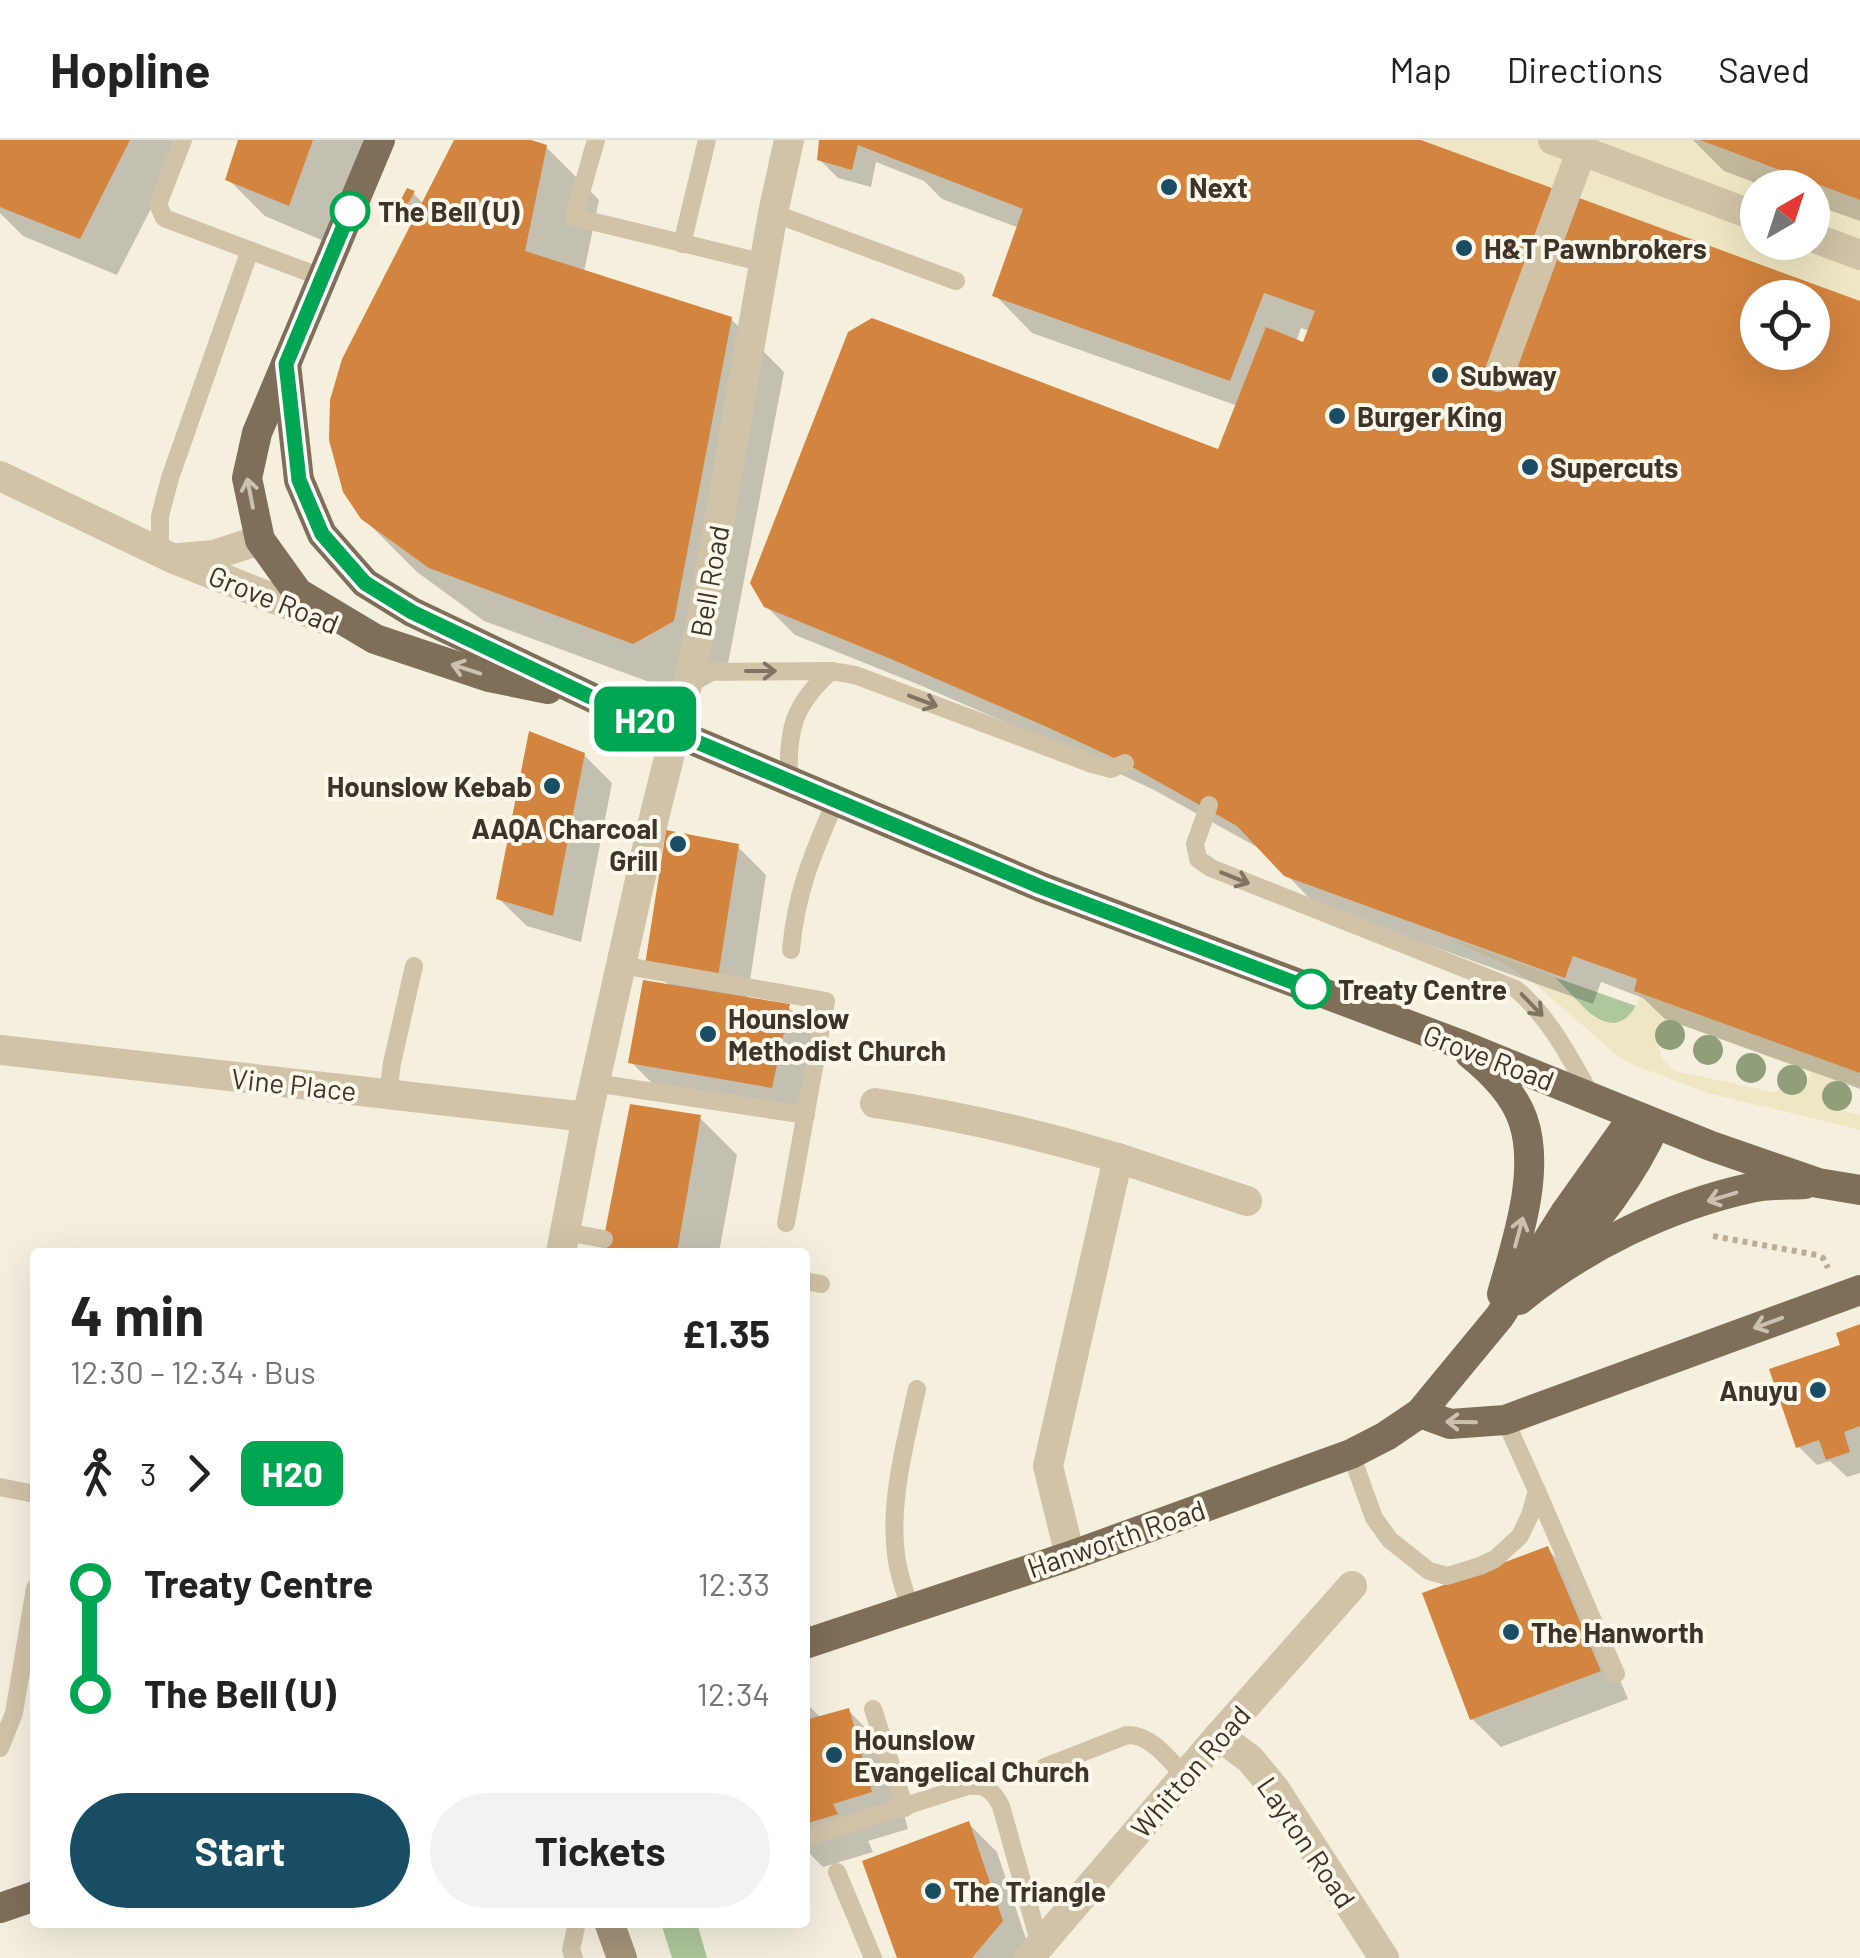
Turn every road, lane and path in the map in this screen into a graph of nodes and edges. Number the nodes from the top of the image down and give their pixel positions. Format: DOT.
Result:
graph roads {
  1 [pos="184,140"];
  2 [pos="380,140"];
  3 [pos="596,140"];
  4 [pos="707,140"];
  5 [pos="1567,146"];
  6 [pos="785,154"];
  7 [pos="1740,210"];
  8 [pos="774,213"];
  9 [pos="682,244"];
  10 [pos="1830,244"];
  11 [pos="250,250"];
  12 [pos="1860,255"];
  13 [pos="764,263"];
  14 [pos="321,277"];
  15 [pos="956,281"];
  16 [pos="286,364"];
  17 [pos="1498,377"];
  18 [pos="0,476"];
  19 [pos="260,540"];
  20 [pos="166,555"];
  21 [pos="375,639"];
  22 [pos="831,671"];
  23 [pos="691,672"];
  24 [pos="595,699"];
  25 [pos="676,732"];
  26 [pos="1125,763"];
  27 [pos="790,780"];
  28 [pos="836,800"];
  29 [pos="1208,805"];
  30 [pos="791,950"];
  31 [pos="622,965"];
  32 [pos="414,966"];
  33 [pos="1456,1043"];
  34 [pos="0,1050"];
  35 [pos="594,1083"];
  36 [pos="388,1094"];
  37 [pos="1592,1097"];
  38 [pos="875,1104"];
  39 [pos="806,1116"];
  40 [pos="587,1117"];
  41 [pos="1644,1120"];
  42 [pos="1118,1158"];
  43 [pos="1818,1183"];
  44 [pos="1860,1190"];
  45 [pos="1247,1201"];
  46 [pos="786,1223"];
  47 [pos="1698,1234"];
  48 [pos="604,1239"];
  49 [pos="563,1242"];
  50 [pos="1550,1274"];
  51 [pos="1849,1293"];
  52 [pos="1496,1321"];
  53 [pos="917,1389"];
  54 [pos="1420,1414"];
  55 [pos="1505,1420"];
  56 [pos="1351,1454"];
  57 [pos="0,1487"];
  58 [pos="1537,1491"];
  59 [pos="30,1493"];
  60 [pos="1070,1556"];
  61 [pos="1352,1586"];
  62 [pos="910,1608"];
  63 [pos="30,1618"];
  64 [pos="810,1642"];
  65 [pos="1616,1674"];
  66 [pos="873,1709"];
  67 [pos="1219,1736"];
  68 [pos="0,1748"];
  69 [pos="1045,1766"];
  70 [pos="1186,1776"];
  71 [pos="905,1808"];
  72 [pos="810,1836"];
  73 [pos="837,1872"];
  74 [pos="30,1898"];
  75 [pos="0,1908"];
  76 [pos="575,1928"];
  77 [pos="611,1928"];
  78 [pos="1034,1952"];
  79 [pos="574,1958"];
  80 [pos="622,1958"];
  81 [pos="874,1958"];
  82 [pos="1384,1958"];
  1 -- 11 [label="lane"];
  2 -- 14 [label="main road"];
  3 -- 9 [label="lane"];
  4 -- 9 [label="lane"];
  5 -- 7 [label="street"];
  5 -- 17 [label="street"];
  6 -- 8 [label="street, Bell Road"];
  8 -- 13 [label="street, Bell Road"];
  8 -- 15 [label="lane"];
  9 -- 13 [label="lane"];
  10 -- 12 [label="street"];
  11 -- 14 [label="lane"];
  11 -- 20 [label="lane"];
  13 -- 23 [label="street, Bell Road"];
  14 -- 16 [label="main road"];
  19 -- 16 [label="main road, one-way"];
  16 -- 24 [label="main road"];
  18 -- 20 [label="street, Grove Road"];
  19 -- 20 [label="street, Grove Road"];
  19 -- 21 [label="main road"];
  20 -- 21 [label="street, Grove Road"];
  24 -- 21 [label="main road, one-way"];
  23 -- 22 [label="lane, one-way"];
  22 -- 26 [label="lane, one-way"];
  22 -- 27 [label="lane"];
  23 -- 25 [label="street, Bell Road"];
  24 -- 25 [label="main road, Grove Road"];
  25 -- 27 [label="main road, Grove Road"];
  25 -- 31 [label="street, Bell Road"];
  27 -- 28 [label="main road, Grove Road"];
  28 -- 30 [label="lane"];
  28 -- 33 [label="main road, Grove Road"];
  29 -- 37 [label="lane, one-way"];
  31 -- 35 [label="street, Bell Road"];
  31 -- 39 [label="lane"];
  32 -- 36 [label="lane"];
  33 -- 37 [label="main road, Grove Road"];
  52 -- 33 [label="main road, one-way"];
  34 -- 36 [label="street, Vine Place"];
  35 -- 39 [label="lane"];
  35 -- 40 [label="street, Bell Road"];
  36 -- 40 [label="street, Vine Place"];
  37 -- 41 [label="main road, Grove Road"];
  38 -- 42 [label="street"];
  39 -- 46 [label="lane"];
  40 -- 49 [label="street, Bell Road"];
  41 -- 43 [label="main road, Grove Road"];
  41 -- 50 [label="main road"];
  41 -- 52 [label="main road, Hanworth Road"];
  42 -- 45 [label="street"];
  42 -- 60 [label="street"];
  43 -- 44 [label="main road, Grove Road"];
  43 -- 50 [label="main road, Hanworth Road, one-way"];
  47 -- 51 [label="path"];
  48 -- 49 [label="lane"];
  50 -- 52 [label="main road, Hanworth Road"];
  51 -- 55 [label="main road, one-way"];
  52 -- 54 [label="main road, Hanworth Road"];
  53 -- 62 [label="lane"];
  55 -- 54 [label="main road, one-way"];
  54 -- 56 [label="main road, Hanworth Road"];
  55 -- 58 [label="lane"];
  56 -- 58 [label="lane"];
  56 -- 60 [label="main road, Hanworth Road"];
  57 -- 59 [label="lane"];
  58 -- 65 [label="lane"];
  60 -- 62 [label="main road, Hanworth Road"];
  61 -- 67 [label="street, Whitton Road"];
  62 -- 64 [label="main road, Hanworth Road"];
  63 -- 68 [label="lane"];
  66 -- 71 [label="lane"];
  67 -- 70 [label="street, Whitton Road"];
  67 -- 82 [label="street, Layton Road"];
  69 -- 70 [label="lane"];
  70 -- 78 [label="street, Whitton Road"];
  71 -- 72 [label="lane"];
  71 -- 78 [label="lane"];
  73 -- 81 [label="lane"];
  74 -- 75 [label="main road"];
  76 -- 79 [label="lane"];
  77 -- 80 [label="main road"];
}
